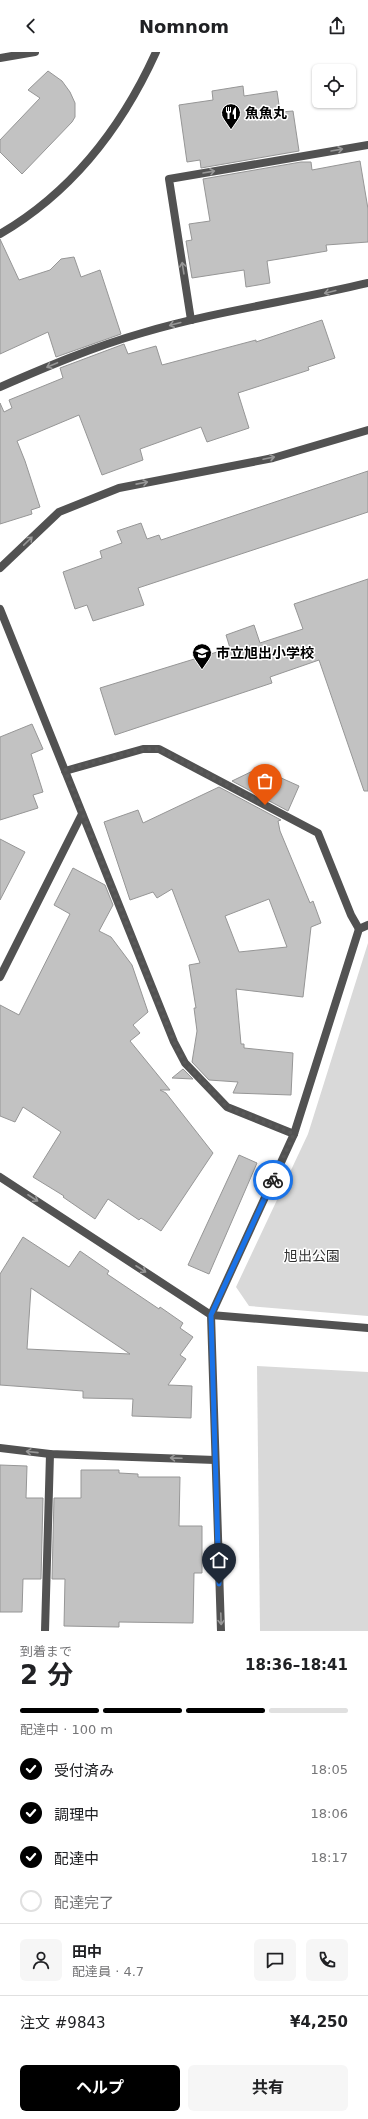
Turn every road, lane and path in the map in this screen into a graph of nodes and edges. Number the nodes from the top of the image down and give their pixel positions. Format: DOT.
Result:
graph roads {
  1 [pos="35,52"];
  2 [pos="156,52"];
  3 [pos="0,58"];
  4 [pos="368,145"];
  5 [pos="0,234"];
  6 [pos="368,283"];
  7 [pos="190,320"];
  8 [pos="0,388"];
  9 [pos="368,430"];
  10 [pos="0,568"];
  11 [pos="0,609"];
  12 [pos="65,770"];
  13 [pos="82,814"];
  14 [pos="368,925"];
  15 [pos="359,929"];
  16 [pos="0,977"];
  17 [pos="294,1134"];
  18 [pos="0,1176"];
  19 [pos="211,1315"];
  20 [pos="368,1328"];
  21 [pos="0,1448"];
  22 [pos="50,1454"];
  23 [pos="214,1460"];
  24 [pos="45,1631"];
  25 [pos="221,1631"];
  1 -- 3 [label="street"];
  2 -- 5 [label="street"];
  7 -- 4 [label="street, one-way"];
  6 -- 7 [label="street, one-way"];
  7 -- 8 [label="street, one-way"];
  10 -- 9 [label="street, one-way"];
  11 -- 12 [label="street"];
  12 -- 13 [label="street"];
  12 -- 15 [label="street"];
  13 -- 16 [label="street"];
  13 -- 17 [label="street"];
  14 -- 15 [label="street"];
  15 -- 17 [label="street"];
  17 -- 19 [label="street"];
  18 -- 19 [label="street, one-way"];
  19 -- 20 [label="street"];
  19 -- 23 [label="street"];
  22 -- 21 [label="street, one-way"];
  23 -- 22 [label="street, one-way"];
  22 -- 24 [label="street"];
  23 -- 25 [label="street, one-way"];
}
